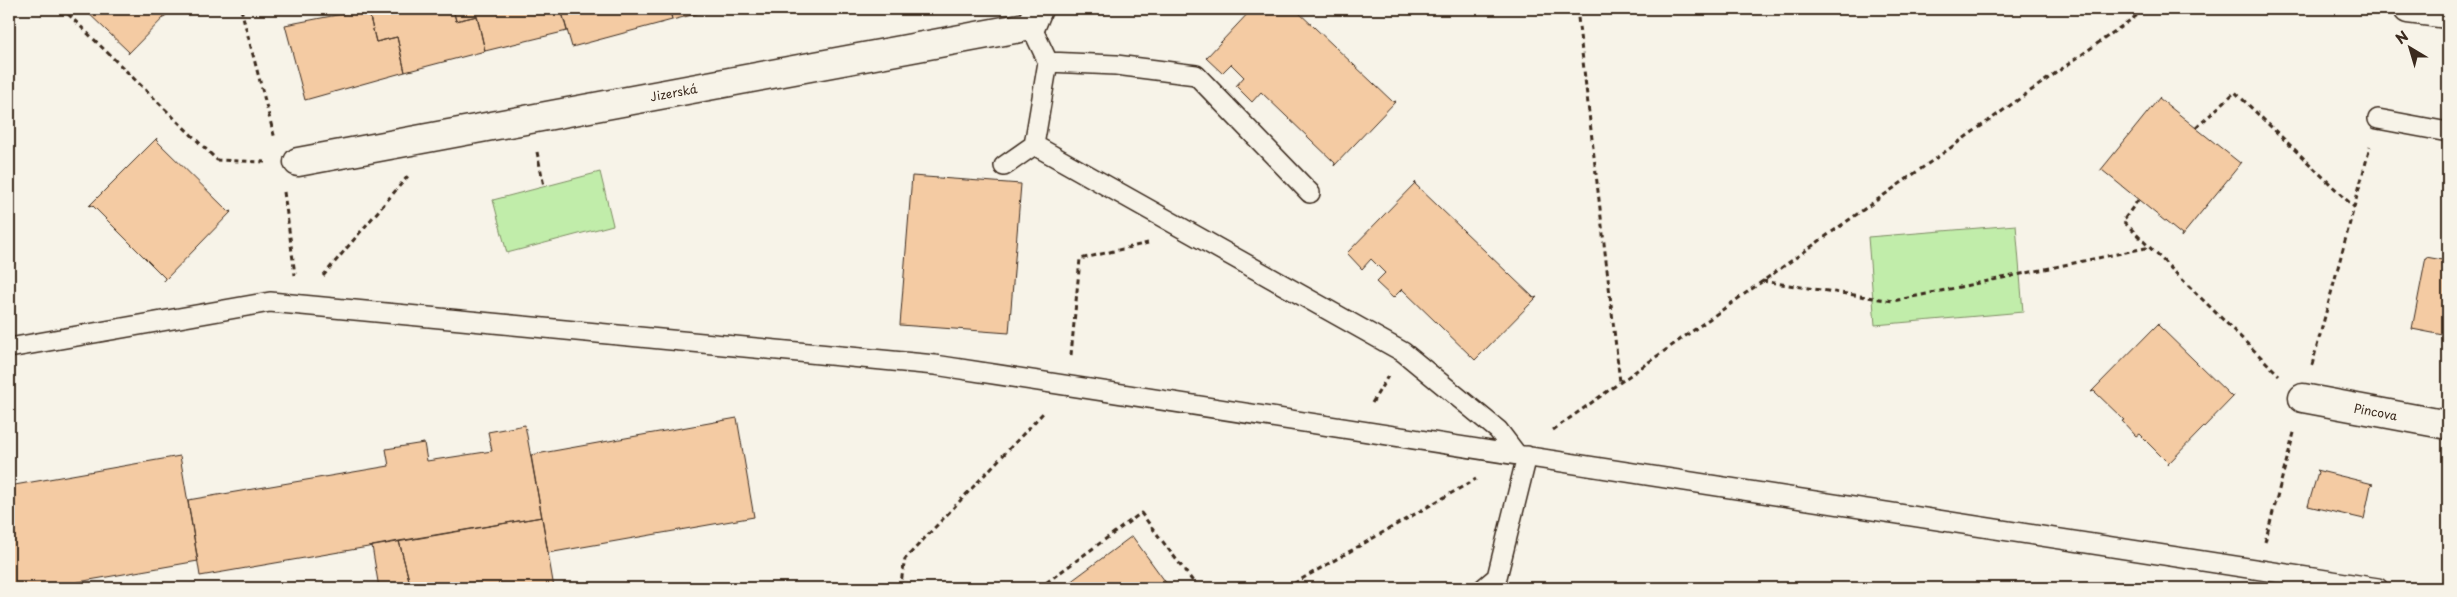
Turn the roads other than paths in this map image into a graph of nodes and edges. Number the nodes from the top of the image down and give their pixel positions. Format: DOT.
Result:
graph roads {
  1 [pos="2408,9"];
  2 [pos="2448,14"];
  3 [pos="1034,17"];
  4 [pos="1048,62"];
  5 [pos="2378,120"];
  6 [pos="2448,132"];
  7 [pos="1034,145"];
  8 [pos="290,162"];
  9 [pos="1004,166"];
  10 [pos="1310,193"];
  11 [pos="9,348"];
  12 [pos="2303,398"];
  13 [pos="2448,425"];
  14 [pos="1522,456"];
  15 [pos="1484,588"];
  16 [pos="2378,588"];
  1 -- 2 [label="street"];
  3 -- 4 [label="lane"];
  3 -- 8 [label="street, Jizerská"];
  4 -- 7 [label="lane"];
  4 -- 10 [label="lane"];
  5 -- 6 [label="lane"];
  7 -- 9 [label="lane"];
  7 -- 14 [label="lane"];
  11 -- 14 [label="lane"];
  12 -- 13 [label="street, Pincova"];
  14 -- 15 [label="lane"];
  14 -- 16 [label="lane"];
}
